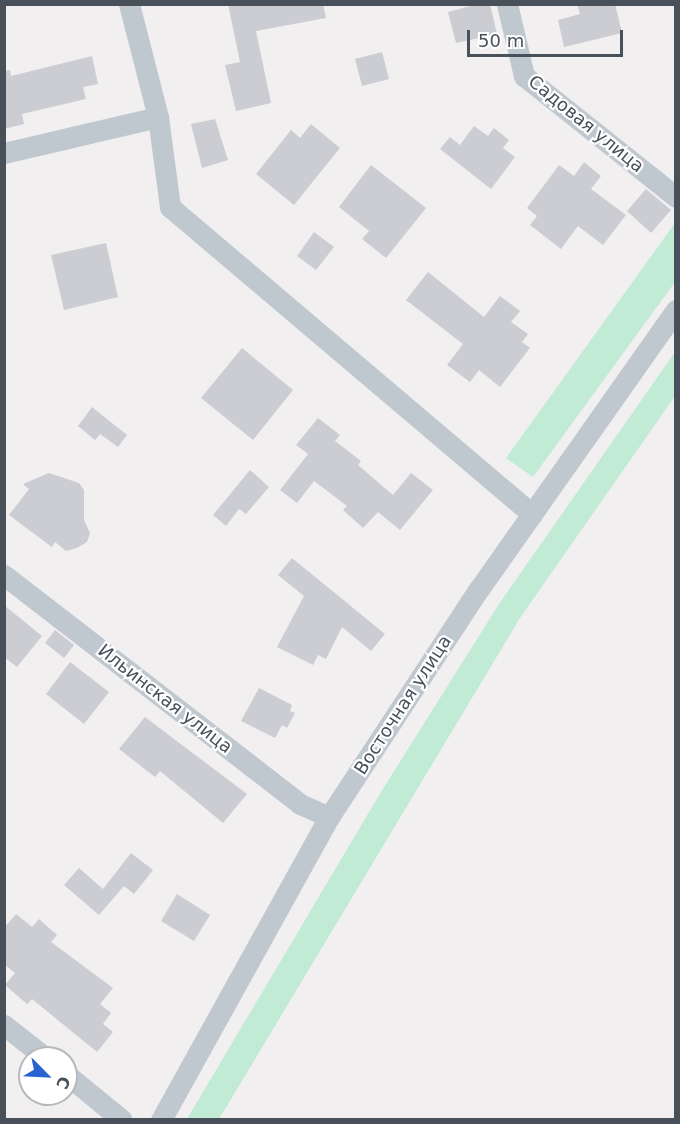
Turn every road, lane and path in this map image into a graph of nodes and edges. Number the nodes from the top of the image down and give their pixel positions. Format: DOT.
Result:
graph roads {
  1 [pos="129,4"];
  2 [pos="507,4"];
  3 [pos="158,117"];
  4 [pos="4,153"];
  5 [pos="675,197"];
  6 [pos="675,310"];
  7 [pos="532,514"];
  8 [pos="4,575"];
  9 [pos="329,817"];
  10 [pos="4,1025"];
  11 [pos="31,1046"];
  12 [pos="78,1084"];
  13 [pos="122,1119"];
  14 [pos="161,1119"];
  1 -- 3 [label="street"];
  2 -- 5 [label="street, Садовая улица"];
  3 -- 4 [label="street"];
  3 -- 7 [label="street"];
  6 -- 7 [label="street, Восточная улица"];
  7 -- 9 [label="street, Восточная улица"];
  8 -- 9 [label="street, Ильинская улица"];
  9 -- 14 [label="street, Восточная улица"];
  10 -- 11 [label="street"];
  12 -- 13 [label="street"];
}
